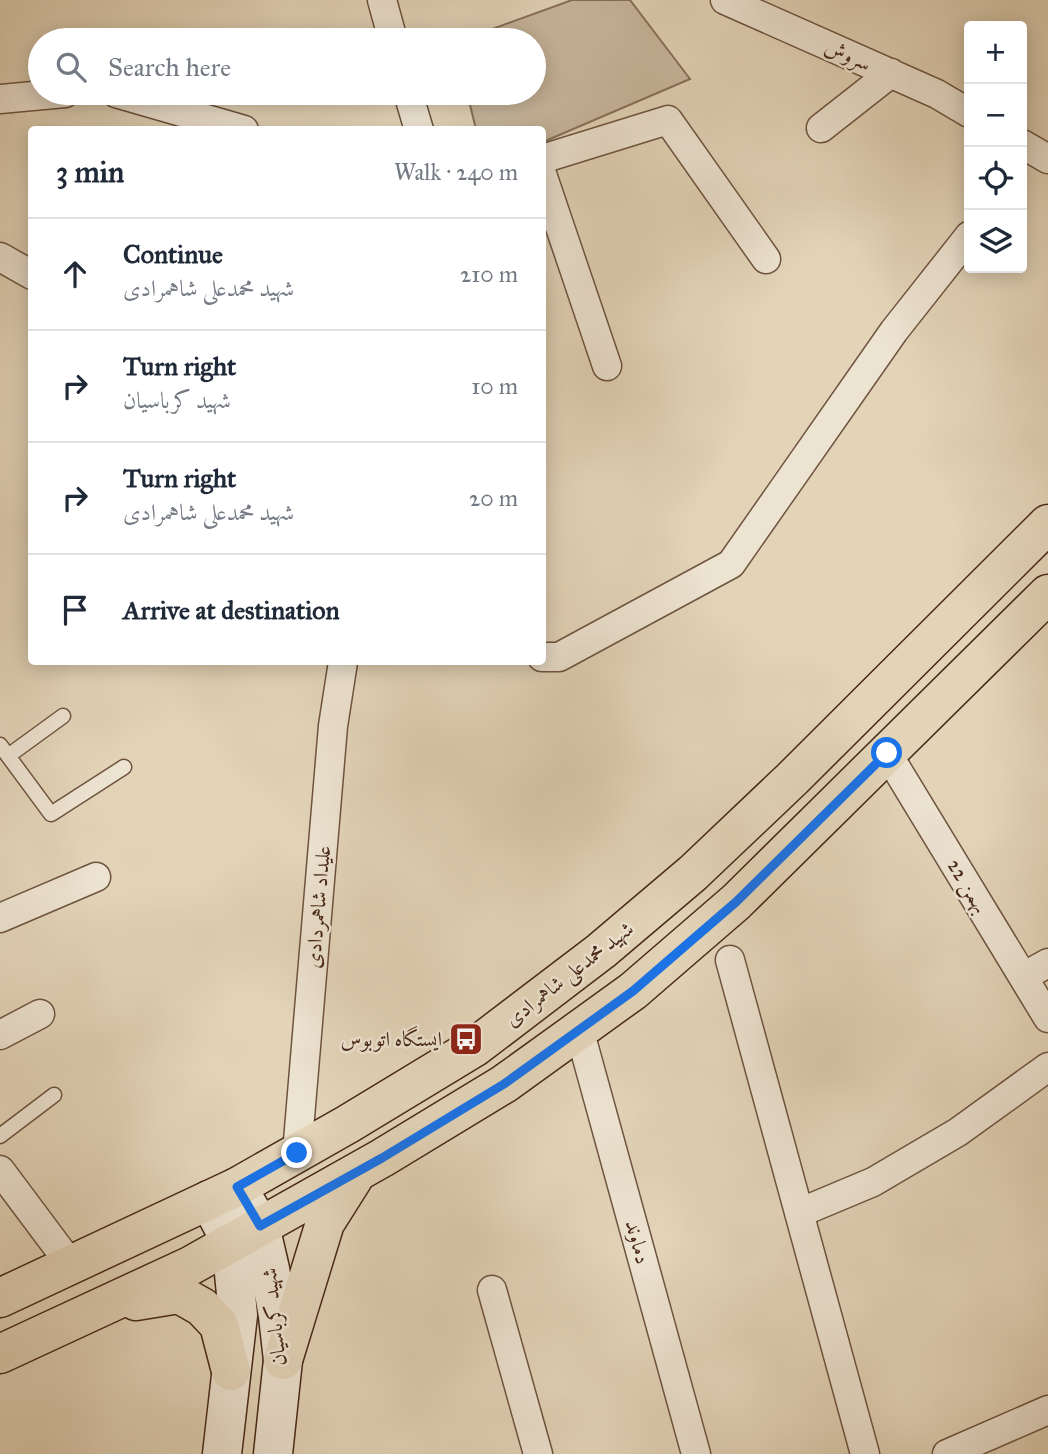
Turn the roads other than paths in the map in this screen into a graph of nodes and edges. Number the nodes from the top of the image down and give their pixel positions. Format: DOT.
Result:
graph roads {
  1 [pos="382,0"];
  2 [pos="725,0"];
  3 [pos="390,28"];
  4 [pos="891,73"];
  5 [pos="28,96"];
  6 [pos="0,99"];
  7 [pos="158,105"];
  8 [pos="412,105"];
  9 [pos="964,110"];
  10 [pos="230,126"];
  11 [pos="418,126"];
  12 [pos="821,128"];
  13 [pos="546,158"];
  14 [pos="546,186"];
  15 [pos="964,242"];
  16 [pos="0,257"];
  17 [pos="766,259"];
  18 [pos="28,273"];
  19 [pos="607,366"];
  20 [pos="1048,524"];
  21 [pos="1048,594"];
  22 [pos="546,657"];
  23 [pos="343,665"];
  24 [pos="63,716"];
  25 [pos="4,750"];
  26 [pos="887,753"];
  27 [pos="124,767"];
  28 [pos="96,877"];
  29 [pos="0,918"];
  30 [pos="730,960"];
  31 [pos="1048,963"];
  32 [pos="1023,977"];
  33 [pos="40,1014"];
  34 [pos="1048,1018"];
  35 [pos="579,1029"];
  36 [pos="0,1035"];
  37 [pos="1048,1068"];
  38 [pos="54,1095"];
  39 [pos="0,1136"];
  40 [pos="297,1153"];
  41 [pos="0,1170"];
  42 [pos="356,1173"];
  43 [pos="223,1194"];
  44 [pos="799,1213"];
  45 [pos="245,1234"];
  46 [pos="71,1265"];
  47 [pos="492,1290"];
  48 [pos="0,1298"];
  49 [pos="100,1307"];
  50 [pos="0,1354"];
  51 [pos="282,1360"];
  52 [pos="230,1371"];
  53 [pos="1048,1410"];
  54 [pos="222,1454"];
  55 [pos="272,1454"];
  56 [pos="538,1454"];
  57 [pos="696,1454"];
  58 [pos="865,1454"];
  59 [pos="947,1454"];
  1 -- 3 [label="street"];
  2 -- 4 [label="street, سروش"];
  4 -- 9 [label="street, سروش"];
  4 -- 12 [label="street"];
  5 -- 6 [label="street"];
  7 -- 10 [label="street"];
  8 -- 11 [label="street"];
  13 -- 17 [label="street"];
  14 -- 19 [label="street"];
  15 -- 22 [label="street"];
  16 -- 18 [label="street"];
  20 -- 40 [label="main road, شهید محمدعلی شاهمرادی"];
  21 -- 26 [label="main road"];
  23 -- 40 [label="street, علیداد شاهمردادی"];
  24 -- 25 [label="lane"];
  25 -- 27 [label="lane"];
  26 -- 32 [label="street, 22 بهمن"];
  26 -- 35 [label="main road"];
  28 -- 29 [label="street"];
  30 -- 44 [label="street"];
  31 -- 32 [label="street"];
  32 -- 34 [label="street, 22 بهمن"];
  33 -- 36 [label="street"];
  35 -- 42 [label="main road"];
  35 -- 57 [label="street, دماوند"];
  37 -- 44 [label="street"];
  38 -- 39 [label="lane"];
  40 -- 43 [label="main road, شهید محمدعلی شاهمرادی"];
  41 -- 46 [label="street"];
  42 -- 45 [label="main road"];
  42 -- 51 [label="main road"];
  43 -- 45 [label="main road, شهید کرباسیان"];
  43 -- 46 [label="main road, شهید محمدعلی شاهمرادی"];
  44 -- 58 [label="street"];
  45 -- 49 [label="main road"];
  45 -- 51 [label="main road, شهید کرباسیان"];
  45 -- 52 [label="main road, شهید کرباسیان"];
  46 -- 48 [label="main road, شهید محمدعلی شاهمرادی"];
  47 -- 56 [label="street"];
  49 -- 50 [label="main road"];
  49 -- 52 [label="main road"];
  51 -- 55 [label="main road, شهید کرباسیان"];
  52 -- 54 [label="main road, شهید کرباسیان"];
  53 -- 59 [label="street"];
}
